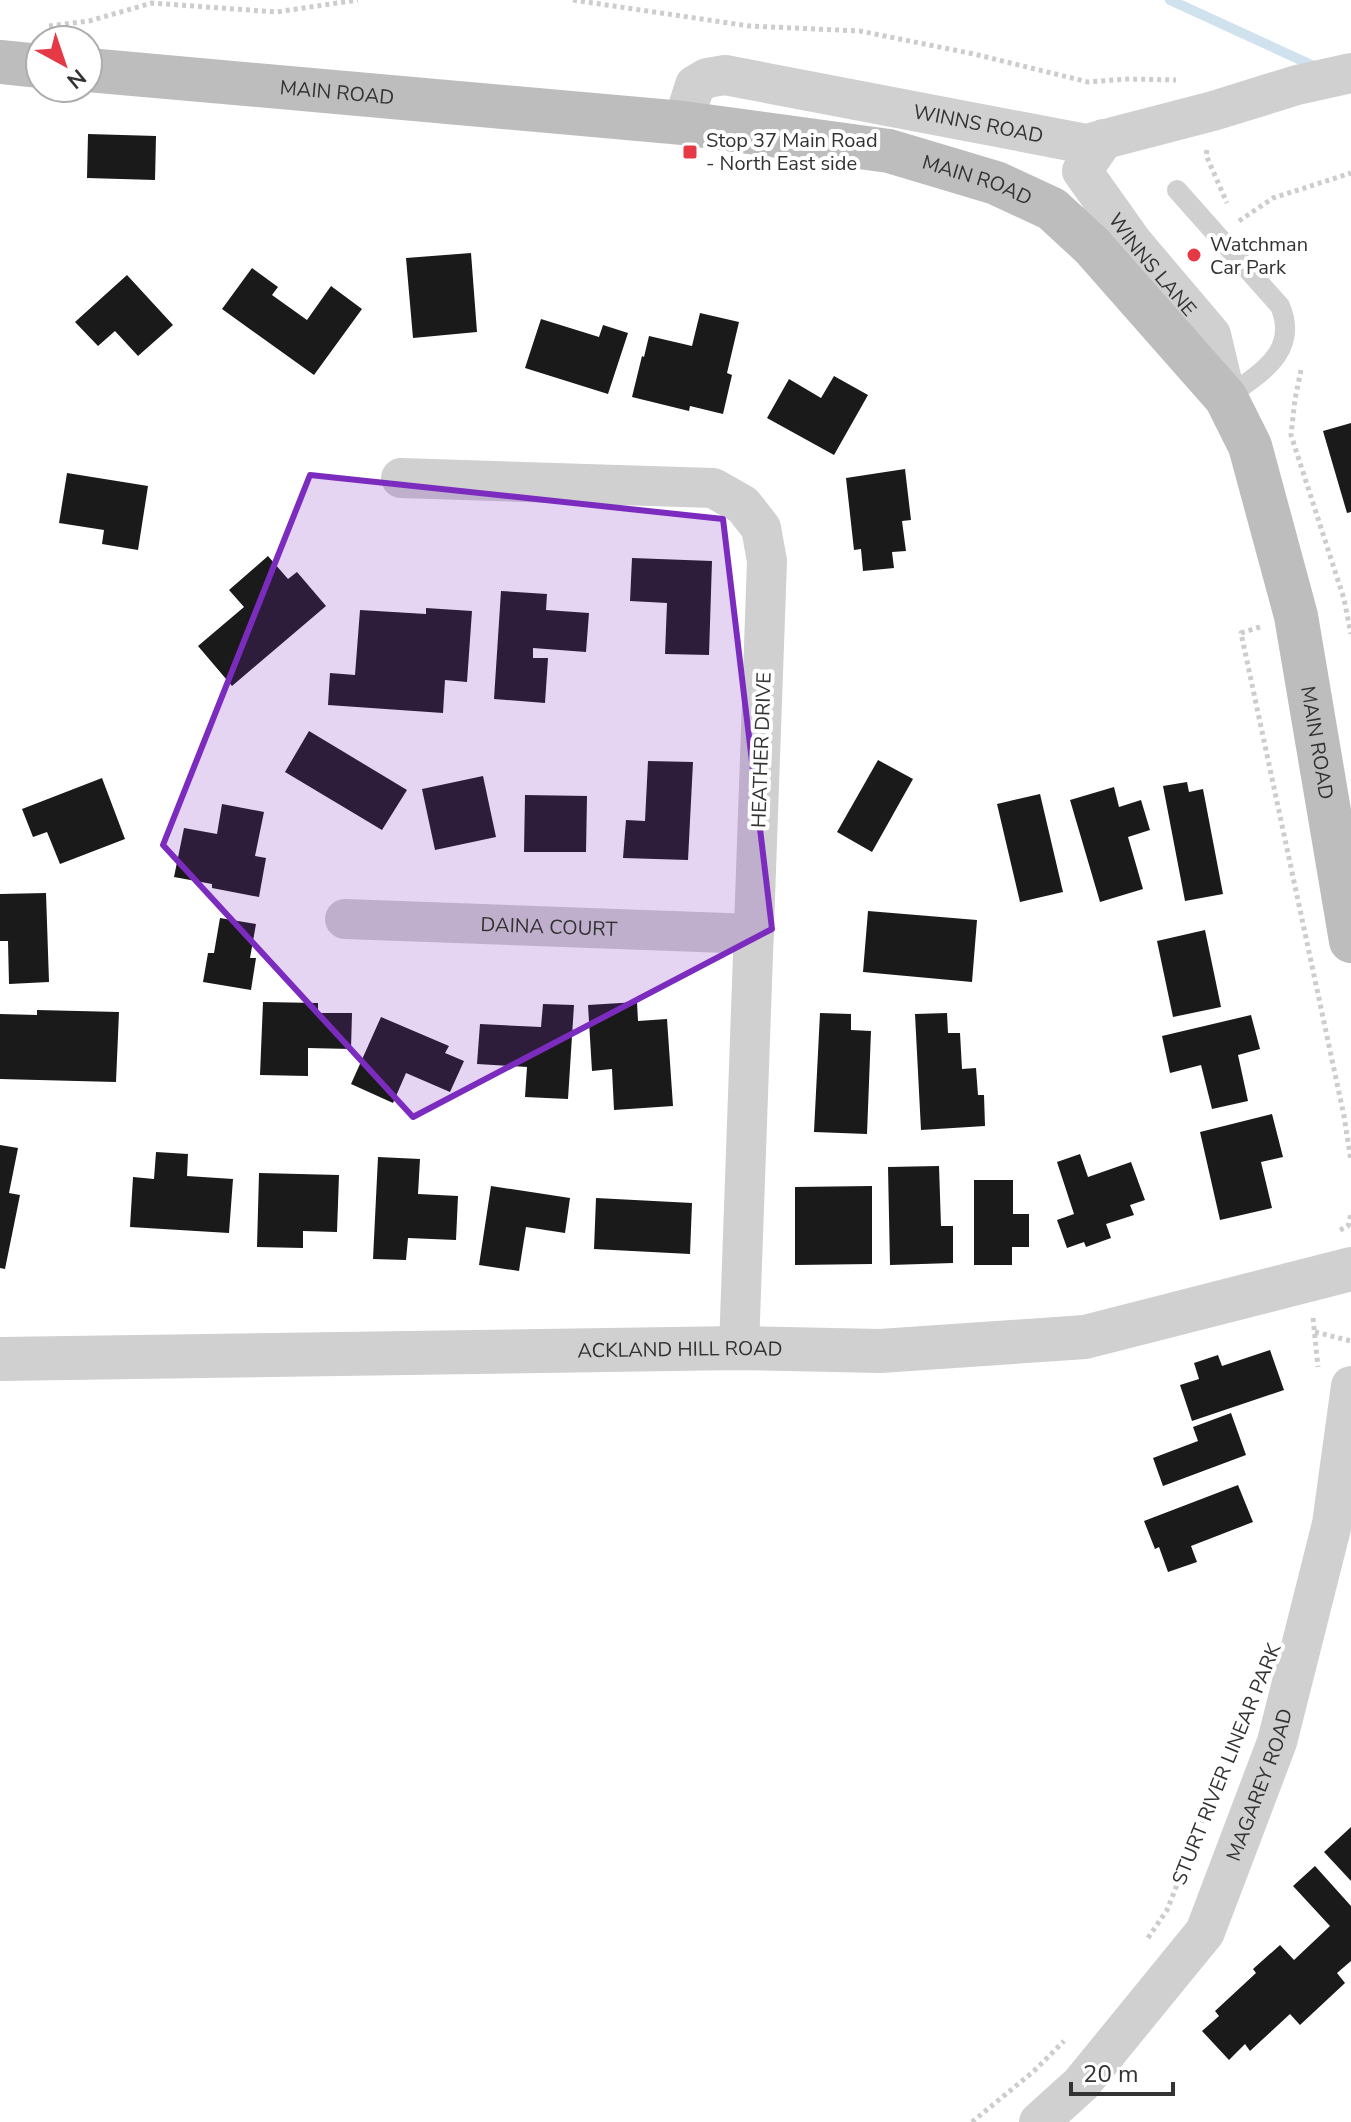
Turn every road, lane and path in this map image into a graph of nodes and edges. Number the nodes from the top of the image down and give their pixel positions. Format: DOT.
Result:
graph roads {
  1 [pos="358,0"];
  2 [pos="152,1"];
  3 [pos="83,24"];
  4 [pos="24,53"];
  5 [pos="0,62"];
  6 [pos="104,71"];
  7 [pos="1351,73"];
  8 [pos="683,123"];
  9 [pos="1104,139"];
  10 [pos="1351,173"];
  11 [pos="1177,190"];
  12 [pos="1238,221"];
  13 [pos="1226,398"];
  14 [pos="401,478"];
  15 [pos="1344,599"];
  16 [pos="1351,634"];
  17 [pos="345,919"];
  18 [pos="754,934"];
  19 [pos="1351,941"];
  20 [pos="1351,1214"];
  21 [pos="1348,1226"];
  22 [pos="1351,1269"];
  23 [pos="1314,1320"];
  24 [pos="1315,1332"];
  25 [pos="1351,1341"];
  26 [pos="739,1348"];
  27 [pos="0,1359"];
  28 [pos="1335,1382"];
  29 [pos="1225,1766"];
  30 [pos="1141,1949"];
  31 [pos="1065,2041"];
  32 [pos="972,2122"];
  33 [pos="1039,2122"];
  1 -- 2 [label="path"];
  2 -- 3 [label="path"];
  4 -- 5 [label="main road"];
  6 -- 8 [label="main road, MAIN ROAD"];
  7 -- 9 [label="street, WINNS ROAD"];
  8 -- 9 [label="street, WINNS ROAD"];
  8 -- 13 [label="main road, MAIN ROAD"];
  9 -- 13 [label="street, WINNS LANE"];
  10 -- 12 [label="path"];
  11 -- 13 [label="lane"];
  13 -- 19 [label="main road, MAIN ROAD"];
  14 -- 18 [label="street, HEATHER DRIVE"];
  15 -- 16 [label="path"];
  17 -- 18 [label="street, DAINA COURT"];
  18 -- 26 [label="street, HEATHER DRIVE"];
  20 -- 21 [label="path"];
  22 -- 26 [label="street, ACKLAND HILL ROAD"];
  23 -- 24 [label="path"];
  24 -- 25 [label="path"];
  24 -- 28 [label="path"];
  26 -- 27 [label="street, ACKLAND HILL ROAD"];
  28 -- 33 [label="street, MAGAREY ROAD"];
  29 -- 30 [label="path, STURT RIVER LINEAR PARK"];
  31 -- 32 [label="path"];
}
